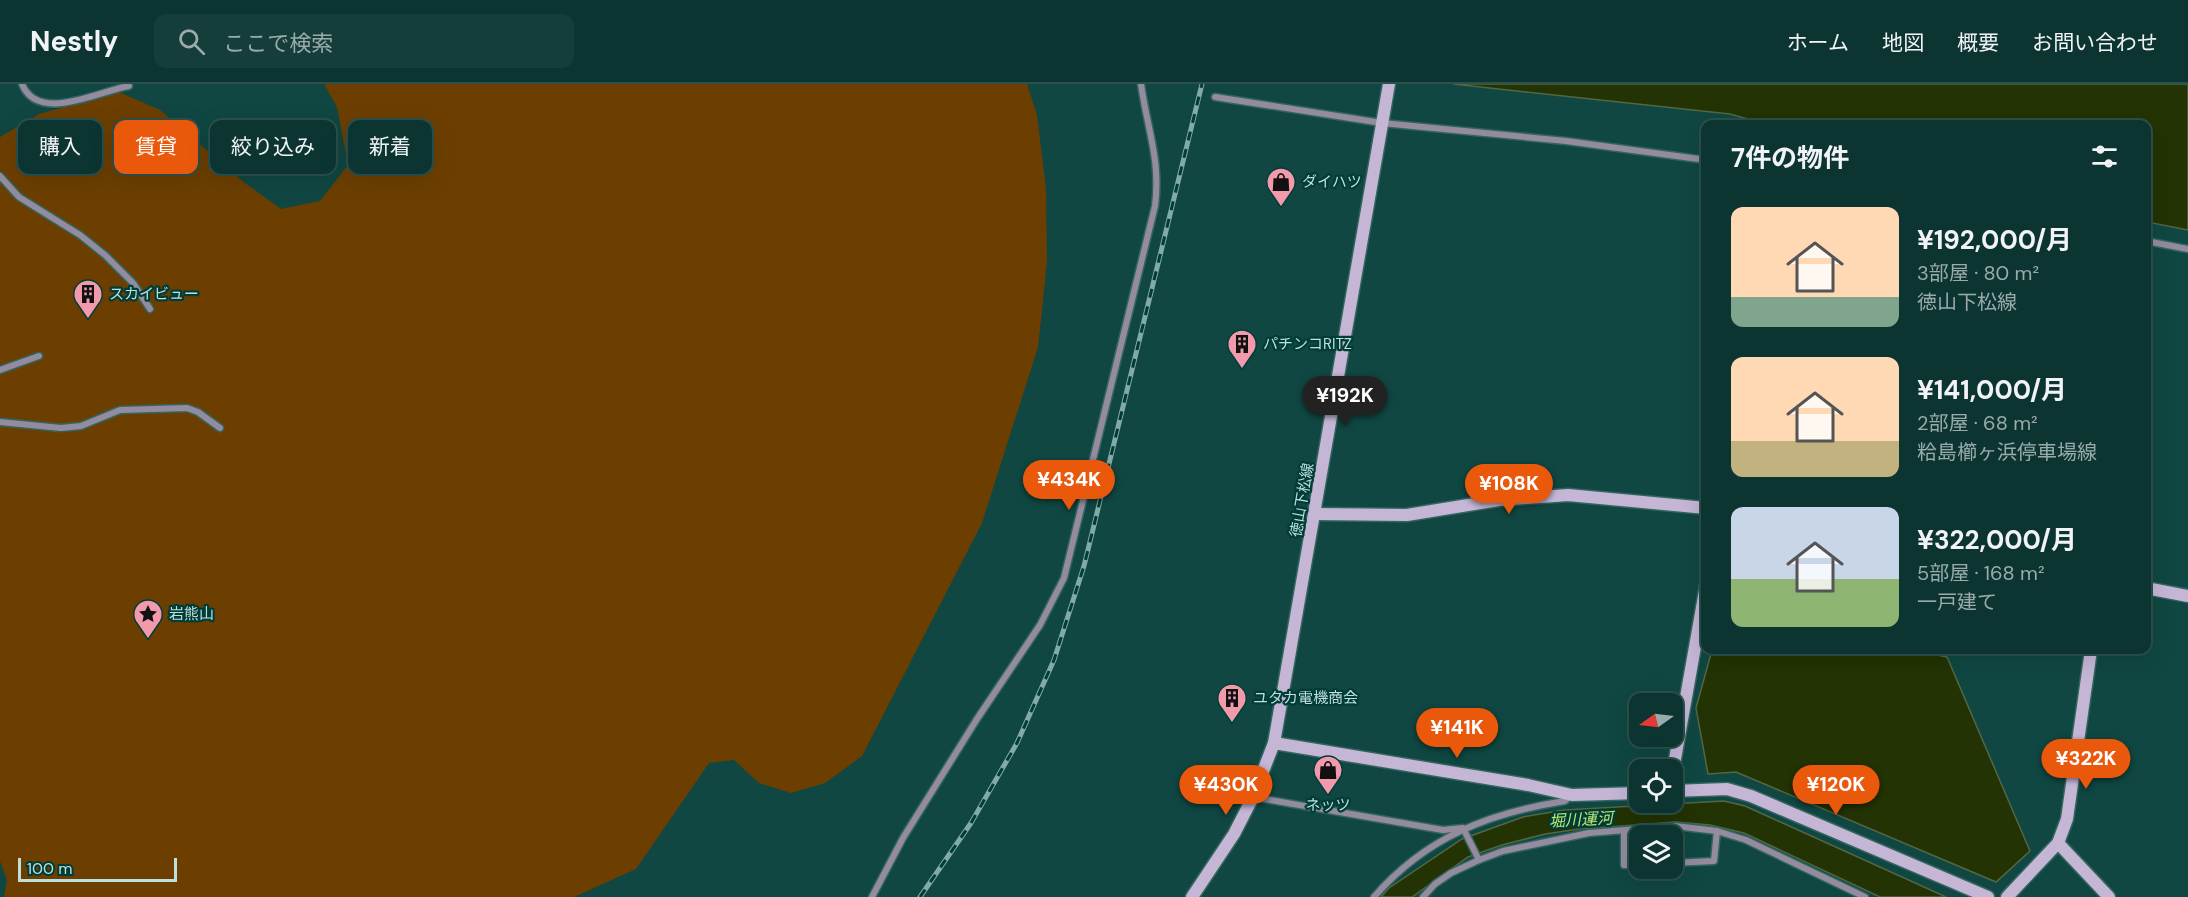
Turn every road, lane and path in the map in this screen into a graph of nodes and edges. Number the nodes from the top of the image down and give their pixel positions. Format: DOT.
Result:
graph roads {
  1 [pos="22,84"];
  2 [pos="1141,84"];
  3 [pos="1389,84"];
  4 [pos="129,86"];
  5 [pos="1215,97"];
  6 [pos="1382,123"];
  7 [pos="1701,159"];
  8 [pos="0,176"];
  9 [pos="2151,242"];
  10 [pos="2188,249"];
  11 [pos="150,309"];
  12 [pos="39,356"];
  13 [pos="0,370"];
  14 [pos="0,422"];
  15 [pos="220,428"];
  16 [pos="1701,508"];
  17 [pos="1315,514"];
  18 [pos="2151,589"];
  19 [pos="2188,596"];
  20 [pos="1701,613"];
  21 [pos="2090,654"];
  22 [pos="1274,743"];
  23 [pos="1675,759"];
  24 [pos="1683,791"];
  25 [pos="1629,793"];
  26 [pos="1572,795"];
  27 [pos="1253,797"];
  28 [pos="1464,830"];
  29 [pos="1624,831"];
  30 [pos="1717,831"];
  31 [pos="2058,843"];
  32 [pos="1478,858"];
  33 [pos="1683,862"];
  34 [pos="1629,865"];
  35 [pos="872,897"];
  36 [pos="1192,897"];
  37 [pos="1374,897"];
  38 [pos="1423,897"];
  39 [pos="1865,897"];
  40 [pos="1988,897"];
  41 [pos="2007,897"];
  42 [pos="2109,897"];
  1 -- 4 [label="street"];
  2 -- 35 [label="street"];
  3 -- 6 [label="main road, 徳山下松線"];
  5 -- 6 [label="street"];
  6 -- 7 [label="street"];
  6 -- 17 [label="main road, 徳山下松線"];
  8 -- 11 [label="street"];
  9 -- 10 [label="street"];
  12 -- 13 [label="street"];
  14 -- 15 [label="street"];
  16 -- 17 [label="main road"];
  17 -- 22 [label="main road, 徳山下松線"];
  18 -- 19 [label="main road"];
  20 -- 23 [label="main road"];
  21 -- 31 [label="main road"];
  22 -- 26 [label="main road"];
  22 -- 27 [label="main road, 徳山下松線"];
  24 -- 40 [label="main road"];
  25 -- 26 [label="main road"];
  26 -- 28 [label="street"];
  27 -- 28 [label="street"];
  27 -- 36 [label="main road, 徳山下松線"];
  28 -- 32 [label="street"];
  28 -- 37 [label="street"];
  29 -- 30 [label="street"];
  29 -- 32 [label="street"];
  29 -- 34 [label="street"];
  30 -- 33 [label="street"];
  30 -- 39 [label="street"];
  31 -- 41 [label="main road"];
  31 -- 42 [label="main road"];
  32 -- 38 [label="street"];
}
